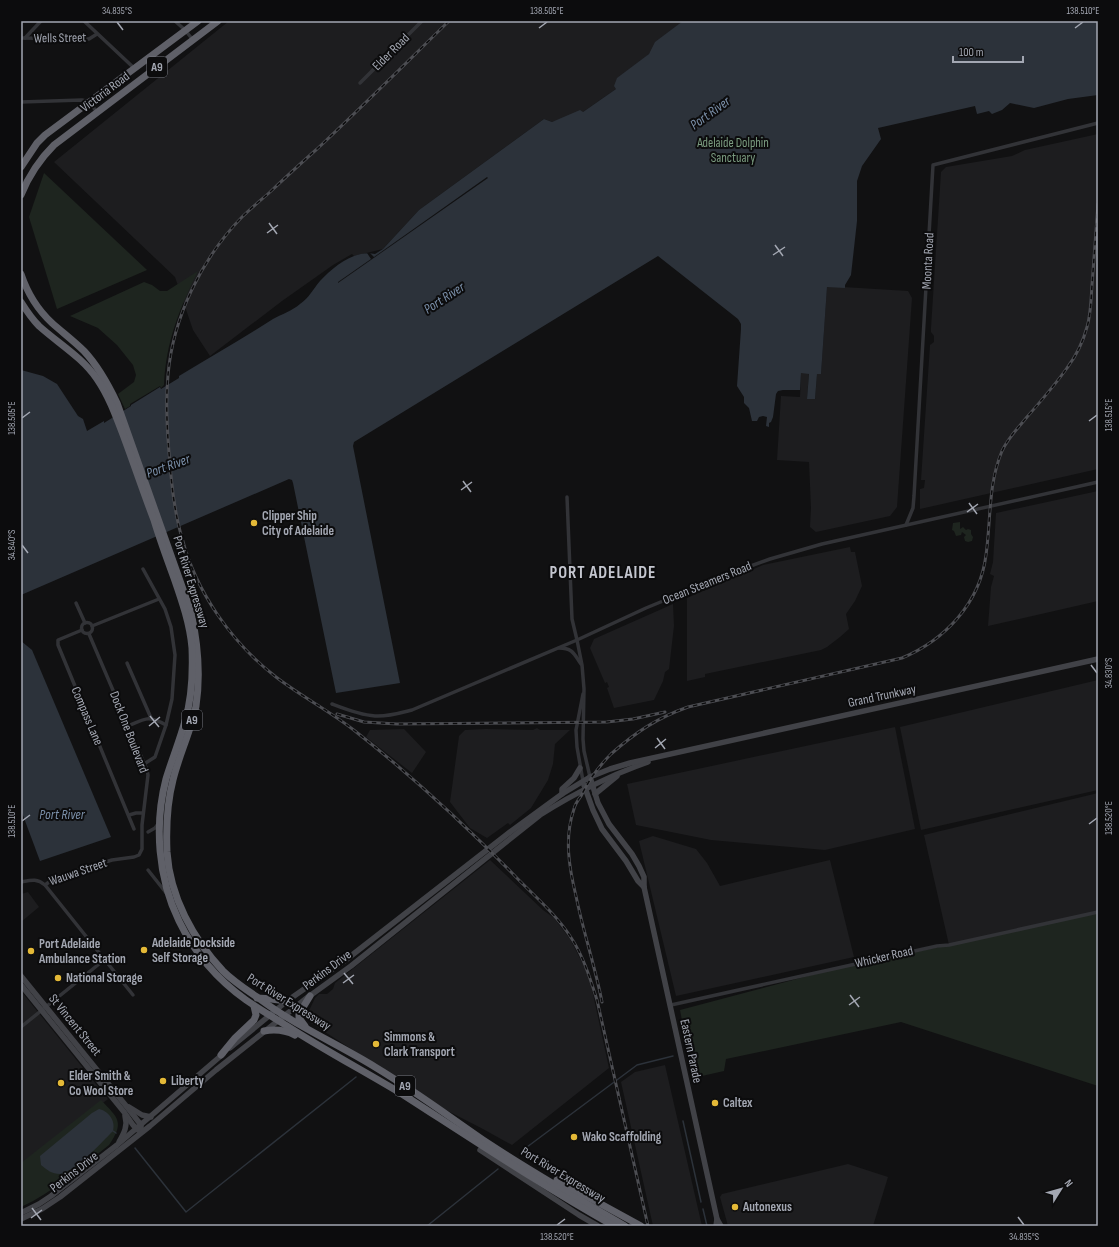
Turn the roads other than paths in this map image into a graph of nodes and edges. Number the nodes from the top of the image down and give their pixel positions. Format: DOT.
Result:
graph roads {
  1 [pos="41,21"];
  2 [pos="84,21"];
  3 [pos="175,21"];
  4 [pos="198,21"];
  5 [pos="218,21"];
  6 [pos="422,21"];
  7 [pos="185,30"];
  8 [pos="97,34"];
  9 [pos="23,38"];
  10 [pos="193,40"];
  11 [pos="135,68"];
  12 [pos="360,83"];
  13 [pos="21,102"];
  14 [pos="89,102"];
  15 [pos="97,113"];
  16 [pos="1098,123"];
  17 [pos="21,167"];
  18 [pos="21,195"];
  19 [pos="21,274"];
  20 [pos="21,302"];
  21 [pos="21,307"];
  22 [pos="38,325"];
  23 [pos="104,385"];
  24 [pos="1098,482"];
  25 [pos="567,497"];
  26 [pos="906,525"];
  27 [pos="143,569"];
  28 [pos="179,585"];
  29 [pos="159,599"];
  30 [pos="76,603"];
  31 [pos="85,623"];
  32 [pos="92,626"];
  33 [pos="82,630"];
  34 [pos="89,634"];
  35 [pos="577,640"];
  36 [pos="557,648"];
  37 [pos="1098,659"];
  38 [pos="127,663"];
  39 [pos="582,665"];
  40 [pos="584,689"];
  41 [pos="332,704"];
  42 [pos="151,718"];
  43 [pos="166,725"];
  44 [pos="128,726"];
  45 [pos="670,754"];
  46 [pos="144,764"];
  47 [pos="580,768"];
  48 [pos="631,768"];
  49 [pos="590,777"];
  50 [pos="583,781"];
  51 [pos="592,785"];
  52 [pos="585,788"];
  53 [pos="562,794"];
  54 [pos="595,794"];
  55 [pos="143,813"];
  56 [pos="129,815"];
  57 [pos="159,823"];
  58 [pos="134,829"];
  59 [pos="148,832"];
  60 [pos="112,860"];
  61 [pos="148,870"];
  62 [pos="21,882"];
  63 [pos="45,885"];
  64 [pos="644,887"];
  65 [pos="170,898"];
  66 [pos="1098,912"];
  67 [pos="104,960"];
  68 [pos="21,976"];
  69 [pos="21,985"];
  70 [pos="133,995"];
  71 [pos="311,995"];
  72 [pos="257,998"];
  73 [pos="287,1001"];
  74 [pos="671,1005"];
  75 [pos="254,1006"];
  76 [pos="44,1009"];
  77 [pos="273,1013"];
  78 [pos="284,1016"];
  79 [pos="278,1020"];
  80 [pos="21,1027"];
  81 [pos="306,1028"];
  82 [pos="264,1031"];
  83 [pos="329,1051"];
  84 [pos="221,1056"];
  85 [pos="425,1109"];
  86 [pos="126,1110"];
  87 [pos="151,1117"];
  88 [pos="139,1127"];
  89 [pos="142,1132"];
  90 [pos="116,1145"];
  91 [pos="480,1150"];
  92 [pos="500,1151"];
  93 [pos="592,1210"];
  94 [pos="21,1212"];
  95 [pos="21,1219"];
  96 [pos="717,1219"];
  97 [pos="598,1226"];
  98 [pos="614,1226"];
  99 [pos="625,1226"];
  100 [pos="641,1226"];
  101 [pos="716,1226"];
  102 [pos="721,1226"];
  1 -- 9 [label="street"];
  2 -- 8 [label="street"];
  3 -- 7 [label="street"];
  4 -- 7 [label="highway, Victoria Road / A9"];
  5 -- 10 [label="highway, Victoria Road / A9"];
  6 -- 12 [label="street, Elder Road"];
  7 -- 10 [label="street"];
  7 -- 11 [label="highway, Victoria Road / A9"];
  8 -- 9 [label="street, Wells Street"];
  8 -- 11 [label="street"];
  10 -- 15 [label="highway, Victoria Road / A9"];
  11 -- 14 [label="highway, Victoria Road / A9"];
  13 -- 14 [label="street"];
  14 -- 15 [label="street"];
  14 -- 17 [label="highway, Victoria Road / A9"];
  15 -- 18 [label="highway, Victoria Road / A9"];
  16 -- 26 [label="street, Moonta Road"];
  19 -- 23 [label="highway, Port River Expressway / A9"];
  20 -- 22 [label="highway, Port River Expressway / A9"];
  21 -- 22 [label="highway"];
  22 -- 23 [label="highway, Port River Expressway / A9"];
  23 -- 28 [label="highway, Port River Expressway / A9"];
  24 -- 26 [label="street, Ocean Steamers Road"];
  25 -- 35 [label="street, Eastern Parade"];
  26 -- 35 [label="street, Ocean Steamers Road"];
  27 -- 29 [label="street"];
  28 -- 57 [label="highway, Port River Expressway / A9"];
  28 -- 72 [label="highway, Port River Expressway / A9"];
  29 -- 32 [label="street"];
  29 -- 43 [label="street"];
  30 -- 31 [label="street"];
  31 -- 32 [label="street"];
  31 -- 33 [label="street"];
  32 -- 34 [label="street"];
  33 -- 34 [label="street"];
  33 -- 56 [label="street, Compass Lane"];
  34 -- 44 [label="street, Dock One Boulevard"];
  35 -- 36 [label="street, Ocean Steamers Road"];
  35 -- 39 [label="street, Eastern Parade"];
  36 -- 39 [label="street"];
  36 -- 41 [label="street, Ocean Steamers Road"];
  37 -- 45 [label="street, Grand Trunkway"];
  38 -- 42 [label="street"];
  39 -- 40 [label="street, Eastern Parade"];
  40 -- 47 [label="street, Eastern Parade"];
  40 -- 49 [label="street, Eastern Parade"];
  42 -- 43 [label="street"];
  42 -- 44 [label="street"];
  43 -- 46 [label="street"];
  44 -- 46 [label="street, Dock One Boulevard"];
  45 -- 48 [label="street, Grand Trunkway"];
  45 -- 49 [label="street, Grand Trunkway"];
  46 -- 55 [label="street, Dock One Boulevard"];
  47 -- 50 [label="street, Eastern Parade"];
  47 -- 53 [label="street"];
  48 -- 51 [label="street, Grand Trunkway"];
  48 -- 54 [label="street"];
  49 -- 50 [label="street, Grand Trunkway"];
  49 -- 51 [label="street, Eastern Parade"];
  50 -- 52 [label="street, Eastern Parade"];
  50 -- 53 [label="street, Perkins Drive"];
  51 -- 52 [label="street, Perkins Drive"];
  51 -- 54 [label="street, Eastern Parade"];
  52 -- 64 [label="street, Eastern Parade"];
  52 -- 71 [label="street, Perkins Drive"];
  53 -- 73 [label="street, Perkins Drive"];
  54 -- 64 [label="street, Eastern Parade"];
  55 -- 56 [label="street"];
  55 -- 60 [label="street, Dock One Boulevard"];
  56 -- 58 [label="street, Compass Lane"];
  57 -- 59 [label="street"];
  57 -- 65 [label="highway, Port River Expressway / A9"];
  60 -- 63 [label="street, Wauwa Street"];
  61 -- 65 [label="street"];
  62 -- 63 [label="street, Wauwa Street"];
  63 -- 67 [label="street"];
  64 -- 74 [label="street, Eastern Parade"];
  65 -- 75 [label="highway, Port River Expressway / A9"];
  66 -- 74 [label="street, Whicker Road"];
  67 -- 70 [label="street"];
  67 -- 76 [label="street"];
  68 -- 76 [label="street, St Vincent Street"];
  69 -- 76 [label="street, St Vincent Street"];
  71 -- 78 [label="street, Perkins Drive"];
  71 -- 81 [label="highway"];
  72 -- 73 [label="highway"];
  72 -- 77 [label="highway, Port River Expressway / A9"];
  73 -- 77 [label="street, Perkins Drive"];
  74 -- 96 [label="street, Eastern Parade"];
  75 -- 77 [label="highway, Port River Expressway / A9"];
  75 -- 84 [label="highway"];
  76 -- 80 [label="street"];
  76 -- 86 [label="street, St Vincent Street"];
  77 -- 78 [label="highway, Port River Expressway / A9"];
  77 -- 79 [label="highway, Port River Expressway / A9"];
  77 -- 84 [label="street, Perkins Drive"];
  78 -- 79 [label="street, Perkins Drive"];
  78 -- 81 [label="highway, Port River Expressway / A9"];
  79 -- 82 [label="street, Perkins Drive"];
  79 -- 83 [label="highway, Port River Expressway / A9"];
  81 -- 92 [label="highway, Port River Expressway / A9"];
  82 -- 83 [label="highway"];
  82 -- 89 [label="street, Perkins Drive"];
  83 -- 85 [label="highway, Port River Expressway / A9"];
  84 -- 87 [label="street, Perkins Drive"];
  85 -- 91 [label="highway"];
  85 -- 93 [label="highway, Port River Expressway / A9"];
  86 -- 87 [label="street"];
  86 -- 88 [label="street, St Vincent Street"];
  86 -- 90 [label="street"];
  87 -- 88 [label="street, Perkins Drive"];
  88 -- 89 [label="street, St Vincent Street"];
  88 -- 90 [label="street, Perkins Drive"];
  89 -- 95 [label="street, Perkins Drive"];
  90 -- 94 [label="street, Perkins Drive"];
  91 -- 97 [label="street"];
  92 -- 93 [label="highway, Port River Expressway / A9"];
  92 -- 100 [label="highway"];
  93 -- 98 [label="highway, Port River Expressway / A9"];
  93 -- 99 [label="highway, Port River Expressway / A9"];
  96 -- 101 [label="street, Eastern Parade"];
  96 -- 102 [label="street, Eastern Parade"];
}
